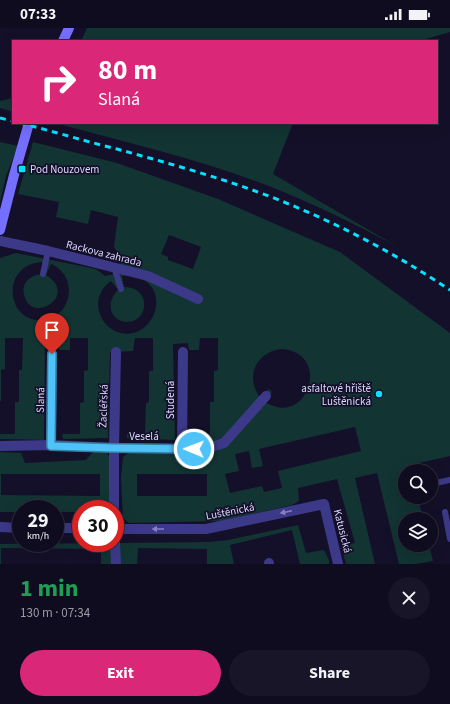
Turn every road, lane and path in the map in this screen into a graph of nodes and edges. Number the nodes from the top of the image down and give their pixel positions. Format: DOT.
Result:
graph roads {
  1 [pos="69,28"];
  2 [pos="63,40"];
  3 [pos="29,124"];
  4 [pos="0,230"];
  5 [pos="0,241"];
  6 [pos="48,251"];
  7 [pos="114,267"];
  8 [pos="43,274"];
  9 [pos="121,289"];
  10 [pos="198,299"];
  11 [pos="116,352"];
  12 [pos="183,352"];
  13 [pos="52,354"];
  14 [pos="268,393"];
  15 [pos="0,446"];
  16 [pos="51,446"];
  17 [pos="114,448"];
  18 [pos="182,448"];
  19 [pos="450,480"];
  20 [pos="438,483"];
  21 [pos="114,500"];
  22 [pos="324,504"];
  23 [pos="445,512"];
  24 [pos="0,527"];
  25 [pos="12,528"];
  26 [pos="124,529"];
  27 [pos="450,539"];
  28 [pos="115,552"];
  29 [pos="116,564"];
  30 [pos="338,564"];
  1 -- 2 [label="street"];
  3 -- 4 [label="street"];
  5 -- 6 [label="street, Rackova zahrada"];
  6 -- 7 [label="street, Rackova zahrada"];
  6 -- 8 [label="lane"];
  7 -- 9 [label="lane"];
  7 -- 10 [label="street, Rackova zahrada"];
  11 -- 17 [label="street, Žacléřská"];
  12 -- 18 [label="street, Studená"];
  13 -- 16 [label="street, Slaná"];
  14 -- 18 [label="street, Veselá"];
  15 -- 16 [label="street, Veselá"];
  16 -- 17 [label="street, Veselá"];
  17 -- 18 [label="street, Veselá"];
  17 -- 21 [label="street, Žacléřská"];
  19 -- 20 [label="lane"];
  22 -- 26 [label="street, Luštěnická, one-way"];
  22 -- 30 [label="street, Katusická"];
  23 -- 27 [label="lane"];
  24 -- 25 [label="street"];
  28 -- 29 [label="street"];
}
